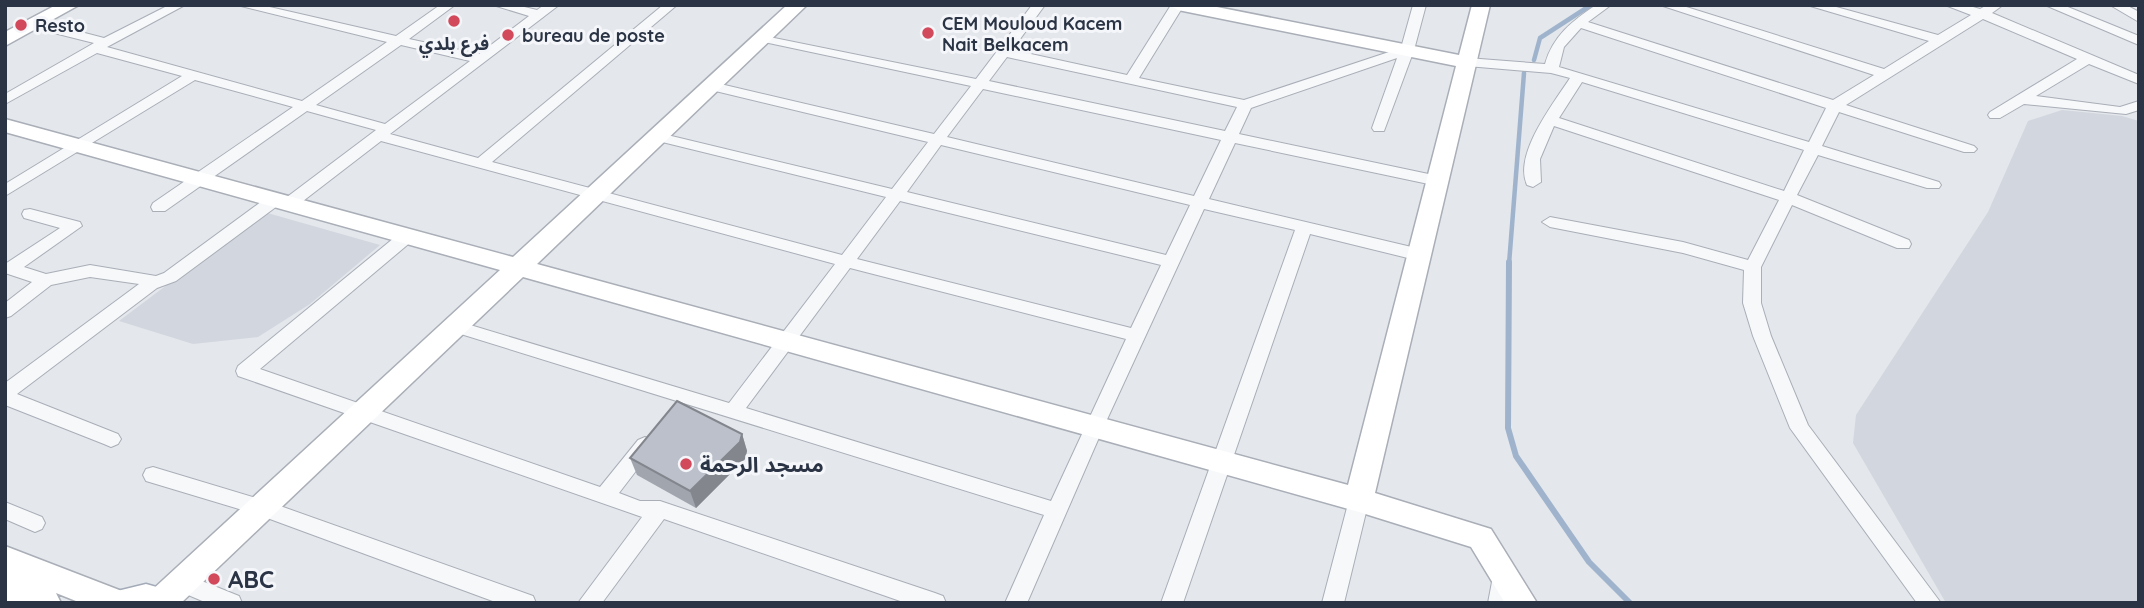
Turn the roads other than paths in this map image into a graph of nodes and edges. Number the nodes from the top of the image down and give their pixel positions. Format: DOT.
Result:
graph roads {
  1 [pos="70,5"];
  2 [pos="179,5"];
  3 [pos="243,5"];
  4 [pos="312,5"];
  5 [pos="449,5"];
  6 [pos="499,5"];
  7 [pos="671,5"];
  8 [pos="798,5"];
  9 [pos="1039,5"];
  10 [pos="1178,5"];
  11 [pos="1420,5"];
  12 [pos="1482,5"];
  13 [pos="1605,5"];
  14 [pos="1666,5"];
  15 [pos="1813,5"];
  16 [pos="1951,5"];
  17 [pos="1997,5"];
  18 [pos="2051,5"];
  19 [pos="2116,5"];
  20 [pos="1686,7"];
  21 [pos="547,10"];
  22 [pos="1982,14"];
  23 [pos="292,17"];
  24 [pos="2139,18"];
  25 [pos="1578,23"];
  26 [pos="35,24"];
  27 [pos="764,38"];
  28 [pos="5,40"];
  29 [pos="1940,40"];
  30 [pos="399,41"];
  31 [pos="2139,41"];
  32 [pos="102,46"];
  33 [pos="1407,50"];
  34 [pos="1004,52"];
  35 [pos="481,59"];
  36 [pos="2087,59"];
  37 [pos="1467,62"];
  38 [pos="1551,69"];
  39 [pos="1884,73"];
  40 [pos="194,75"];
  41 [pos="1578,76"];
  42 [pos="1132,79"];
  43 [pos="2139,80"];
  44 [pos="980,83"];
  45 [pos="712,86"];
  46 [pos="2021,99"];
  47 [pos="5,100"];
  48 [pos="1245,105"];
  49 [pos="1835,105"];
  50 [pos="2139,105"];
  51 [pos="304,106"];
  52 [pos="1995,115"];
  53 [pos="1550,120"];
  54 [pos="5,125"];
  55 [pos="1379,128"];
  56 [pos="383,132"];
  57 [pos="1231,136"];
  58 [pos="659,137"];
  59 [pos="939,138"];
  60 [pos="78,145"];
  61 [pos="1813,148"];
  62 [pos="1969,149"];
  63 [pos="481,163"];
  64 [pos="199,178"];
  65 [pos="1438,181"];
  66 [pos="1533,182"];
  67 [pos="1933,185"];
  68 [pos="5,191"];
  69 [pos="599,193"];
  70 [pos="898,194"];
  71 [pos="1789,198"];
  72 [pos="282,202"];
  73 [pos="1200,202"];
  74 [pos="159,207"];
  75 [pos="30,214"];
  76 [pos="1550,222"];
  77 [pos="1304,227"];
  78 [pos="406,237"];
  79 [pos="1903,244"];
  80 [pos="1420,254"];
  81 [pos="847,262"];
  82 [pos="1172,262"];
  83 [pos="521,267"];
  84 [pos="1753,267"];
  85 [pos="46,280"];
  86 [pos="151,284"];
  87 [pos="5,312"];
  88 [pos="457,327"];
  89 [pos="1138,336"];
  90 [pos="788,341"];
  91 [pos="5,395"];
  92 [pos="684,397"];
  93 [pos="365,412"];
  94 [pos="733,412"];
  95 [pos="1094,426"];
  96 [pos="111,439"];
  97 [pos="1220,462"];
  98 [pos="153,475"];
  99 [pos="604,497"];
  100 [pos="1359,500"];
  101 [pos="262,508"];
  102 [pos="660,509"];
  103 [pos="5,510"];
  104 [pos="1056,511"];
  105 [pos="35,523"];
  106 [pos="5,559"];
  107 [pos="5,571"];
  108 [pos="1503,573"];
  109 [pos="170,595"];
  110 [pos="5,601"];
  111 [pos="46,603"];
  112 [pos="119,603"];
  113 [pos="231,603"];
  114 [pos="525,603"];
  115 [pos="589,603"];
  116 [pos="935,603"];
  117 [pos="1016,603"];
  118 [pos="1172,603"];
  119 [pos="1333,603"];
  120 [pos="1499,603"];
  121 [pos="1522,603"];
  122 [pos="1930,603"];
  1 -- 26 [label="street"];
  2 -- 32 [label="street"];
  3 -- 23 [label="street"];
  4 -- 23 [label="street"];
  5 -- 30 [label="street"];
  6 -- 21 [label="street"];
  7 -- 63 [label="street"];
  8 -- 27 [label="street"];
  9 -- 34 [label="street"];
  10 -- 33 [label="street"];
  10 -- 42 [label="street"];
  11 -- 33 [label="street"];
  12 -- 37 [label="street"];
  13 -- 25 [label="street"];
  14 -- 20 [label="street"];
  15 -- 29 [label="street"];
  16 -- 22 [label="street"];
  17 -- 22 [label="street"];
  18 -- 31 [label="street"];
  19 -- 24 [label="street"];
  20 -- 39 [label="street"];
  21 -- 35 [label="street"];
  22 -- 29 [label="street"];
  22 -- 36 [label="street"];
  23 -- 30 [label="street"];
  25 -- 38 [label="street"];
  25 -- 49 [label="street"];
  26 -- 28 [label="street"];
  26 -- 32 [label="street"];
  27 -- 44 [label="street"];
  27 -- 45 [label="street"];
  29 -- 39 [label="street"];
  30 -- 35 [label="street"];
  30 -- 51 [label="street"];
  32 -- 40 [label="street"];
  32 -- 47 [label="street"];
  33 -- 37 [label="street"];
  33 -- 48 [label="street"];
  33 -- 55 [label="street"];
  34 -- 42 [label="street"];
  34 -- 44 [label="street"];
  35 -- 56 [label="street"];
  36 -- 43 [label="street"];
  36 -- 46 [label="street"];
  37 -- 38 [label="street"];
  37 -- 65 [label="street"];
  38 -- 41 [label="street"];
  39 -- 49 [label="street"];
  40 -- 51 [label="street"];
  40 -- 60 [label="street"];
  41 -- 53 [label="street"];
  41 -- 61 [label="street"];
  42 -- 48 [label="street"];
  44 -- 57 [label="street"];
  44 -- 59 [label="street"];
  45 -- 58 [label="street"];
  45 -- 59 [label="street"];
  46 -- 50 [label="street"];
  46 -- 52 [label="street"];
  48 -- 57 [label="street"];
  49 -- 61 [label="street"];
  49 -- 62 [label="street"];
  51 -- 56 [label="street"];
  51 -- 64 [label="street"];
  53 -- 66 [label="street"];
  53 -- 71 [label="street"];
  54 -- 60 [label="street"];
  56 -- 63 [label="street"];
  56 -- 72 [label="street"];
  57 -- 65 [label="street"];
  57 -- 73 [label="street"];
  58 -- 69 [label="street"];
  58 -- 70 [label="street"];
  59 -- 70 [label="street"];
  59 -- 73 [label="street"];
  60 -- 64 [label="street"];
  60 -- 68 [label="street"];
  61 -- 67 [label="street"];
  61 -- 71 [label="street"];
  63 -- 69 [label="street"];
  64 -- 72 [label="street"];
  64 -- 74 [label="street"];
  65 -- 80 [label="street"];
  69 -- 81 [label="street"];
  69 -- 83 [label="street"];
  70 -- 81 [label="street"];
  70 -- 82 [label="street"];
  71 -- 79 [label="street"];
  71 -- 84 [label="street"];
  72 -- 78 [label="street"];
  72 -- 86 [label="street"];
  73 -- 77 [label="street"];
  73 -- 82 [label="street"];
  75 -- 85 [label="street"];
  76 -- 84 [label="street"];
  77 -- 80 [label="street"];
  77 -- 97 [label="street"];
  78 -- 83 [label="street"];
  78 -- 93 [label="street"];
  80 -- 100 [label="street"];
  81 -- 89 [label="street"];
  81 -- 90 [label="street"];
  82 -- 89 [label="street"];
  83 -- 88 [label="street"];
  83 -- 90 [label="street"];
  84 -- 122 [label="street"];
  85 -- 86 [label="street"];
  85 -- 87 [label="street"];
  86 -- 91 [label="street"];
  88 -- 92 [label="street"];
  88 -- 93 [label="street"];
  89 -- 95 [label="street"];
  90 -- 94 [label="street"];
  90 -- 95 [label="street"];
  91 -- 96 [label="street"];
  92 -- 94 [label="street"];
  92 -- 99 [label="street"];
  93 -- 99 [label="street"];
  93 -- 101 [label="street"];
  94 -- 104 [label="street"];
  95 -- 97 [label="street"];
  95 -- 104 [label="street"];
  97 -- 100 [label="street"];
  97 -- 118 [label="street"];
  98 -- 101 [label="street"];
  99 -- 102 [label="street"];
  100 -- 108 [label="street"];
  100 -- 119 [label="street"];
  101 -- 109 [label="street"];
  101 -- 114 [label="street"];
  102 -- 115 [label="street"];
  102 -- 116 [label="street"];
  103 -- 105 [label="street"];
  104 -- 117 [label="street"];
  106 -- 112 [label="street"];
  107 -- 110 [label="street"];
  107 -- 111 [label="street"];
  108 -- 120 [label="street"];
  108 -- 121 [label="street"];
  109 -- 112 [label="main road"];
  109 -- 113 [label="street"];
}
